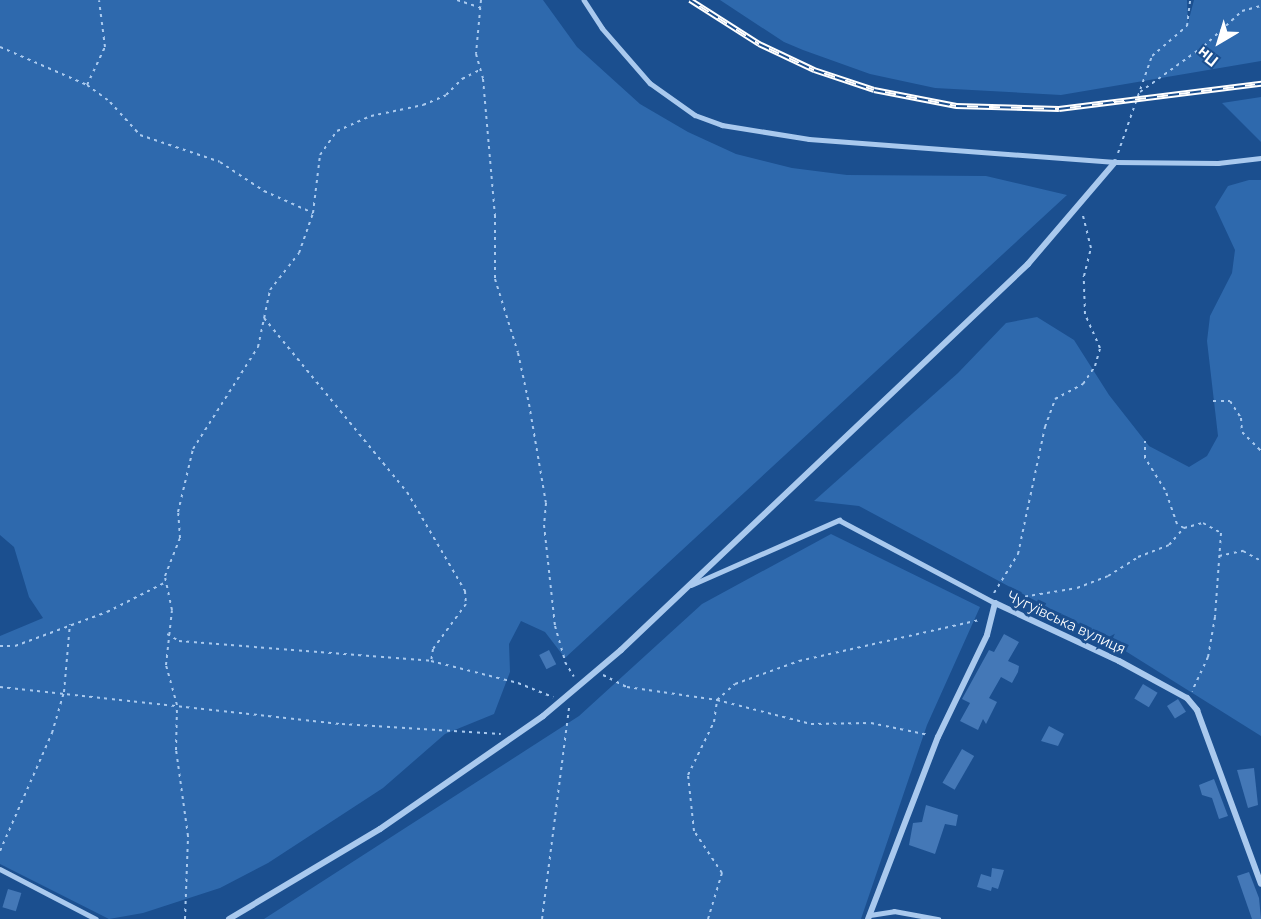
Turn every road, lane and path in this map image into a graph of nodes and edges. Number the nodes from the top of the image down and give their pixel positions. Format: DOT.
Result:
graph roads {
  1 [pos="99,0"];
  2 [pos="456,0"];
  3 [pos="481,0"];
  4 [pos="584,0"];
  5 [pos="1190,0"];
  6 [pos="1261,6"];
  7 [pos="482,8"];
  8 [pos="0,47"];
  9 [pos="480,70"];
  10 [pos="87,85"];
  11 [pos="1139,93"];
  12 [pos="1261,158"];
  13 [pos="1115,162"];
  14 [pos="1080,203"];
  15 [pos="313,213"];
  16 [pos="264,318"];
  17 [pos="1213,401"];
  18 [pos="1145,441"];
  19 [pos="1261,451"];
  20 [pos="1184,528"];
  21 [pos="1219,556"];
  22 [pos="1261,561"];
  23 [pos="166,582"];
  24 [pos="691,585"];
  25 [pos="987,597"];
  26 [pos="995,603"];
  27 [pos="985,614"];
  28 [pos="70,624"];
  29 [pos="167,634"];
  30 [pos="0,646"];
  31 [pos="431,661"];
  32 [pos="594,672"];
  33 [pos="579,684"];
  34 [pos="0,687"];
  35 [pos="571,691"];
  36 [pos="64,692"];
  37 [pos="1187,698"];
  38 [pos="561,700"];
  39 [pos="717,700"];
  40 [pos="177,705"];
  41 [pos="516,734"];
  42 [pos="938,737"];
  43 [pos="0,851"];
  44 [pos="0,869"];
  45 [pos="1261,884"];
  46 [pos="869,917"];
  47 [pos="96,919"];
  48 [pos="184,919"];
  49 [pos="230,919"];
  50 [pos="542,919"];
  51 [pos="708,919"];
  52 [pos="938,919"];
  1 -- 10 [label="path"];
  2 -- 7 [label="path"];
  3 -- 7 [label="path"];
  4 -- 13 [label="lane"];
  5 -- 11 [label="path"];
  6 -- 11 [label="path"];
  7 -- 9 [label="path"];
  8 -- 10 [label="path"];
  9 -- 15 [label="path"];
  9 -- 33 [label="path"];
  10 -- 15 [label="path"];
  11 -- 13 [label="path"];
  12 -- 13 [label="lane"];
  13 -- 14 [label="street"];
  14 -- 24 [label="street"];
  14 -- 25 [label="path"];
  15 -- 16 [label="path"];
  16 -- 23 [label="path"];
  16 -- 31 [label="path"];
  17 -- 19 [label="path"];
  18 -- 20 [label="path"];
  20 -- 21 [label="path"];
  20 -- 26 [label="path"];
  21 -- 22 [label="path"];
  21 -- 37 [label="path"];
  23 -- 28 [label="path"];
  23 -- 29 [label="path"];
  24 -- 25 [label="lane"];
  24 -- 32 [label="street"];
  25 -- 26 [label="lane"];
  26 -- 37 [label="street, Чугуївська вулиця"];
  26 -- 42 [label="street, Чугуївська вулиця"];
  27 -- 39 [label="path"];
  28 -- 30 [label="path"];
  28 -- 36 [label="path"];
  29 -- 31 [label="path"];
  29 -- 40 [label="path"];
  31 -- 38 [label="path"];
  32 -- 33 [label="street"];
  32 -- 39 [label="path"];
  33 -- 35 [label="street"];
  34 -- 36 [label="path"];
  35 -- 38 [label="street"];
  35 -- 50 [label="path"];
  36 -- 40 [label="path"];
  36 -- 43 [label="path"];
  37 -- 45 [label="street"];
  38 -- 41 [label="street"];
  39 -- 42 [label="path"];
  39 -- 51 [label="path"];
  40 -- 41 [label="path"];
  40 -- 48 [label="path"];
  41 -- 49 [label="street"];
  42 -- 46 [label="street, Чугуївська вулиця"];
  44 -- 47 [label="lane"];
  46 -- 52 [label="lane"];
}
